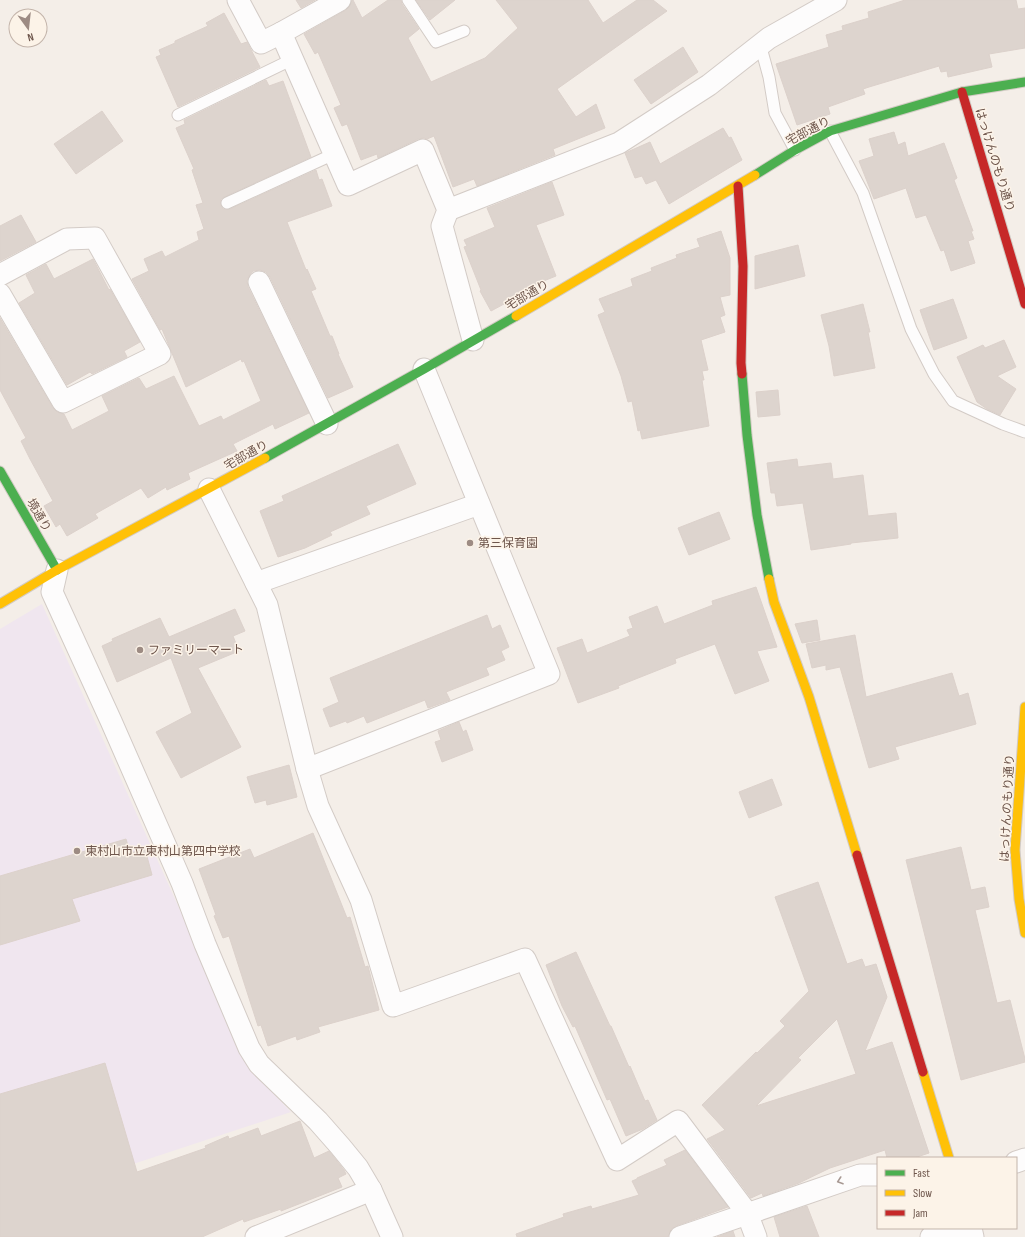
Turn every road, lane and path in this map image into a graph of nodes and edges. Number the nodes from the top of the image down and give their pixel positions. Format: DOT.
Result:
graph roads {
  1 [pos="238,0"];
  2 [pos="340,0"];
  3 [pos="408,0"];
  4 [pos="836,0"];
  5 [pos="464,31"];
  6 [pos="281,33"];
  7 [pos="760,44"];
  8 [pos="293,59"];
  9 [pos="1025,82"];
  10 [pos="962,92"];
  11 [pos="178,114"];
  12 [pos="830,131"];
  13 [pos="795,150"];
  14 [pos="334,154"];
  15 [pos="738,186"];
  16 [pos="227,203"];
  17 [pos="448,210"];
  18 [pos="0,275"];
  19 [pos="259,282"];
  20 [pos="0,294"];
  21 [pos="1025,304"];
  22 [pos="473,340"];
  23 [pos="424,369"];
  24 [pos="327,424"];
  25 [pos="1025,432"];
  26 [pos="0,471"];
  27 [pos="209,489"];
  28 [pos="479,504"];
  29 [pos="57,570"];
  30 [pos="256,583"];
  31 [pos="0,604"];
  32 [pos="1025,707"];
  33 [pos="307,769"];
  34 [pos="1025,933"];
  35 [pos="949,1157"];
  36 [pos="877,1175"];
  37 [pos="371,1190"];
  38 [pos="747,1213"];
  39 [pos="955,1229"];
  40 [pos="256,1237"];
  41 [pos="392,1237"];
  42 [pos="680,1237"];
  43 [pos="756,1237"];
  44 [pos="931,1237"];
  1 -- 6 [label="street"];
  2 -- 6 [label="street"];
  3 -- 5 [label="lane"];
  4 -- 7 [label="street"];
  6 -- 8 [label="street"];
  7 -- 13 [label="lane"];
  7 -- 17 [label="street"];
  8 -- 11 [label="lane"];
  8 -- 14 [label="street"];
  9 -- 10 [label="street, 宅部通り"];
  10 -- 12 [label="street, 宅部通り"];
  10 -- 21 [label="street, はっけんのもり通り"];
  12 -- 13 [label="street, 宅部通り"];
  12 -- 25 [label="lane"];
  13 -- 15 [label="street, 宅部通り"];
  14 -- 16 [label="lane"];
  14 -- 17 [label="street"];
  15 -- 22 [label="street, 宅部通り"];
  15 -- 35 [label="street"];
  17 -- 22 [label="street"];
  18 -- 20 [label="street"];
  19 -- 24 [label="street"];
  22 -- 23 [label="street, 宅部通り"];
  23 -- 24 [label="street, 宅部通り"];
  23 -- 28 [label="street"];
  24 -- 27 [label="street, 宅部通り"];
  26 -- 29 [label="street, 境通り"];
  27 -- 29 [label="street, 宅部通り"];
  27 -- 30 [label="street"];
  28 -- 30 [label="street"];
  28 -- 33 [label="street"];
  29 -- 31 [label="street, 宅部通り"];
  29 -- 37 [label="street"];
  30 -- 33 [label="street"];
  32 -- 34 [label="street, はっけんのもり通り"];
  33 -- 38 [label="street"];
  36 -- 38 [label="street, one-way"];
  37 -- 40 [label="street"];
  37 -- 41 [label="street"];
  38 -- 42 [label="street"];
  38 -- 43 [label="street"];
  39 -- 44 [label="street"];
}
